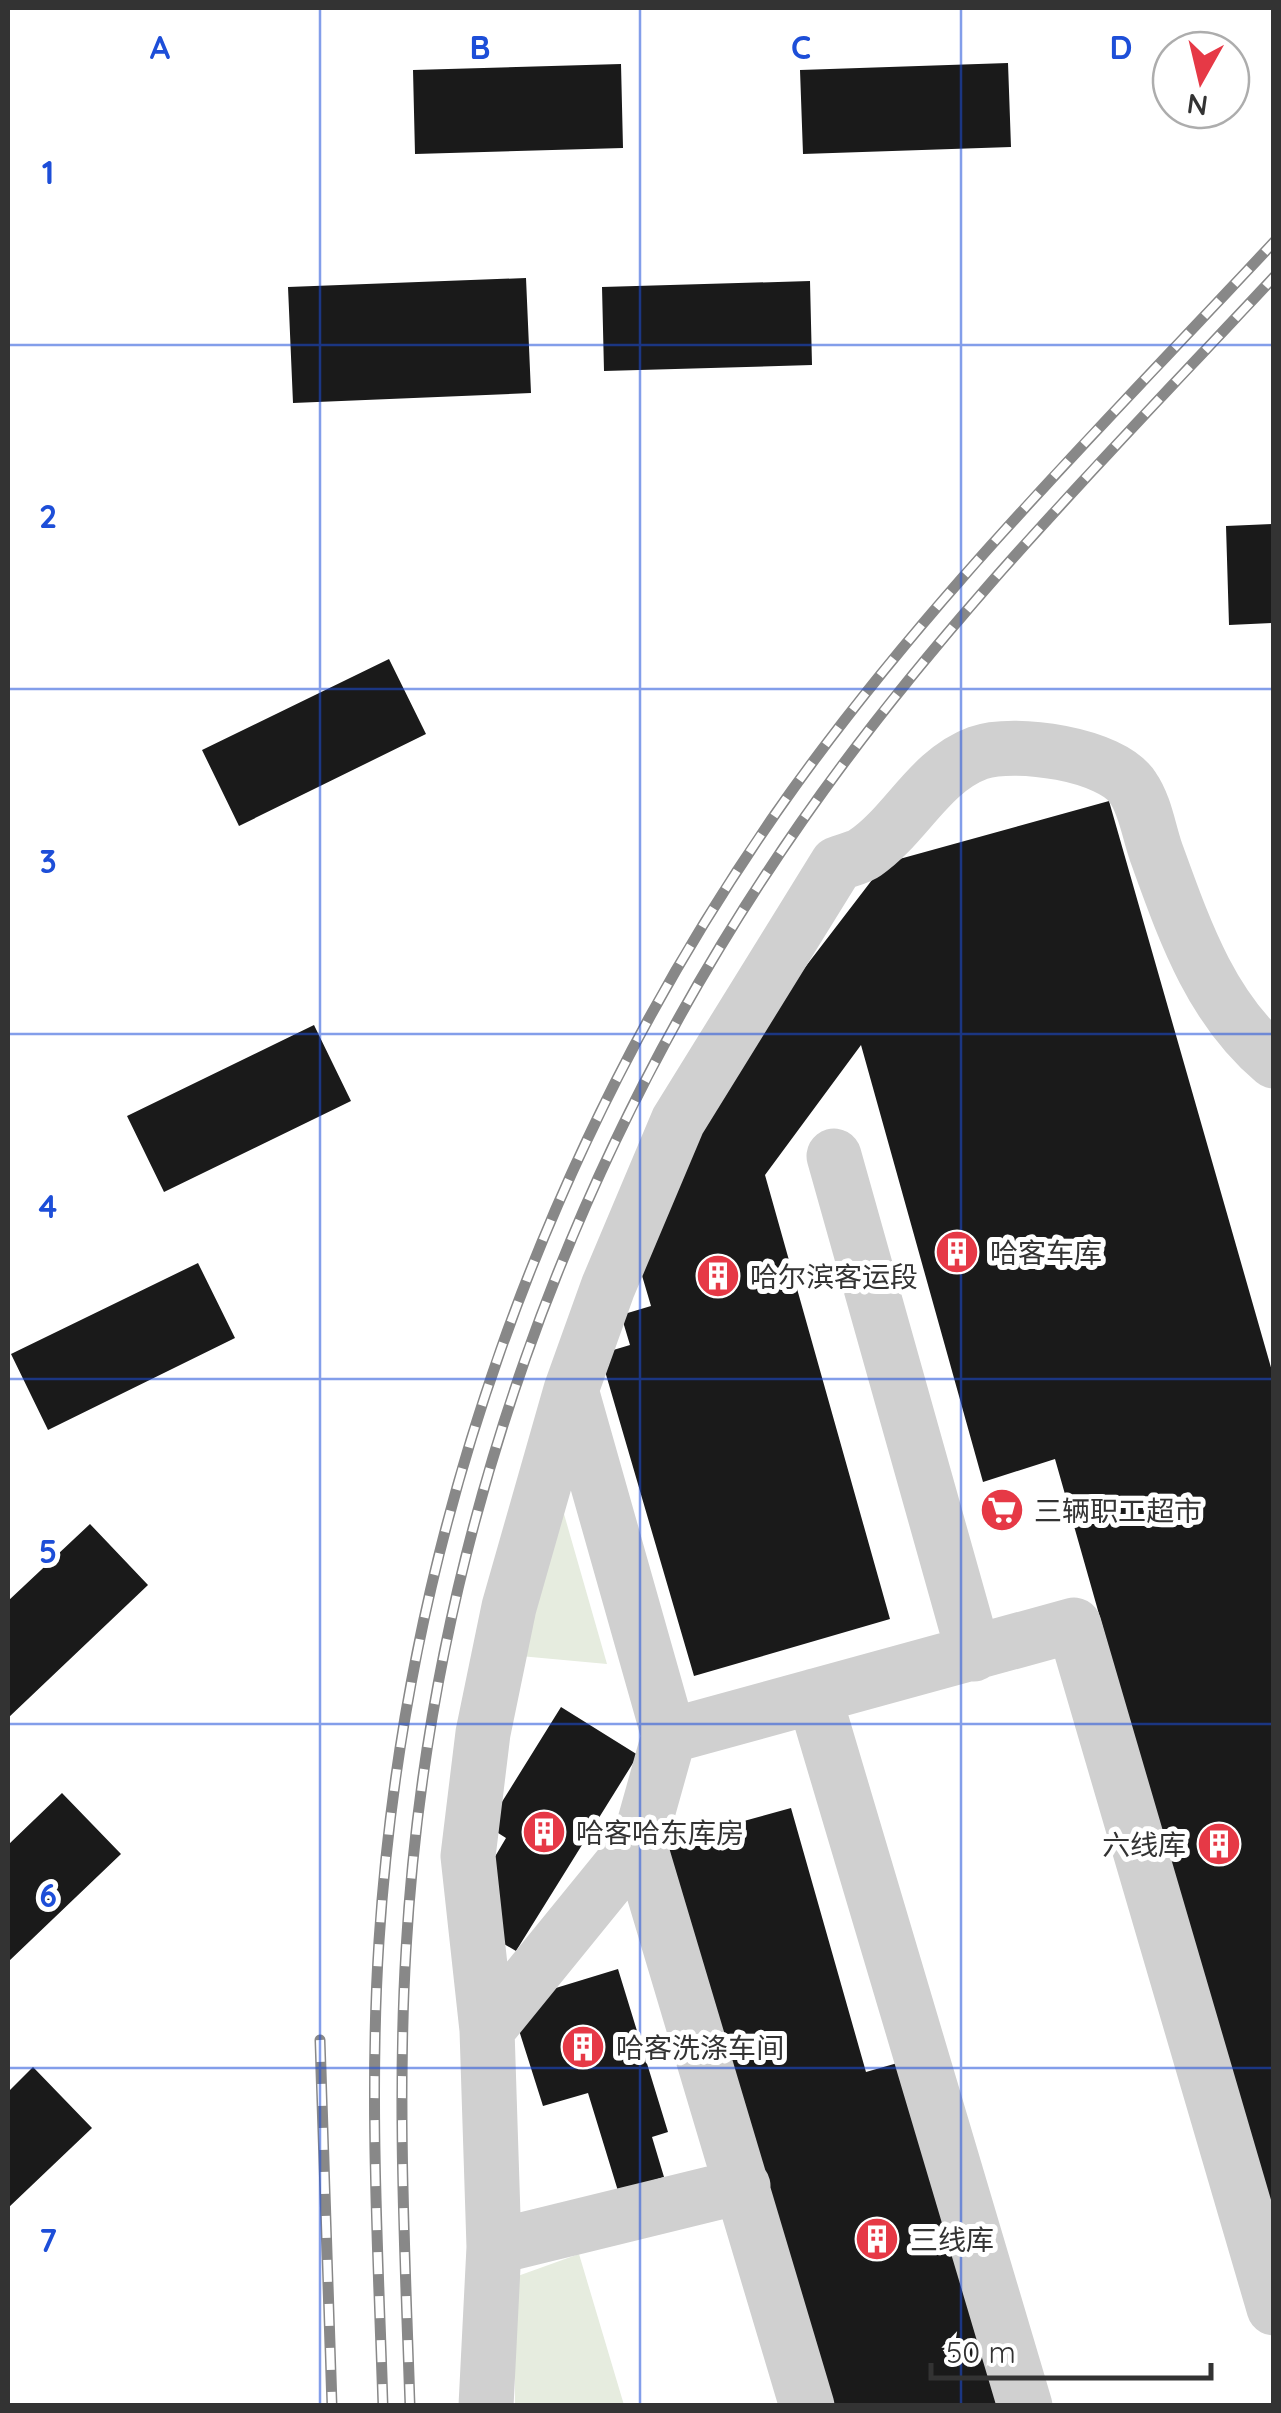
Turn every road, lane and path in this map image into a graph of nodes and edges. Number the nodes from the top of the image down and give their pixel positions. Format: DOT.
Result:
graph roads {
  1 [pos="1274,1061"];
  2 [pos="834,1156"];
  3 [pos="571,1390"];
  4 [pos="974,1654"];
  5 [pos="814,1696"];
  6 [pos="668,1736"];
  7 [pos="639,1843"];
  8 [pos="487,2030"];
  9 [pos="743,2186"];
  10 [pos="494,2247"];
  11 [pos="1274,2308"];
  12 [pos="486,2406"];
  13 [pos="807,2406"];
  14 [pos="1025,2406"];
  1 -- 3 [label="lane"];
  2 -- 4 [label="lane"];
  3 -- 6 [label="lane"];
  3 -- 8 [label="lane"];
  4 -- 5 [label="lane"];
  4 -- 11 [label="lane"];
  5 -- 6 [label="lane"];
  5 -- 14 [label="lane"];
  6 -- 7 [label="lane"];
  7 -- 8 [label="lane"];
  7 -- 9 [label="lane"];
  8 -- 10 [label="lane"];
  9 -- 10 [label="lane"];
  9 -- 13 [label="lane"];
  10 -- 12 [label="lane"];
}
